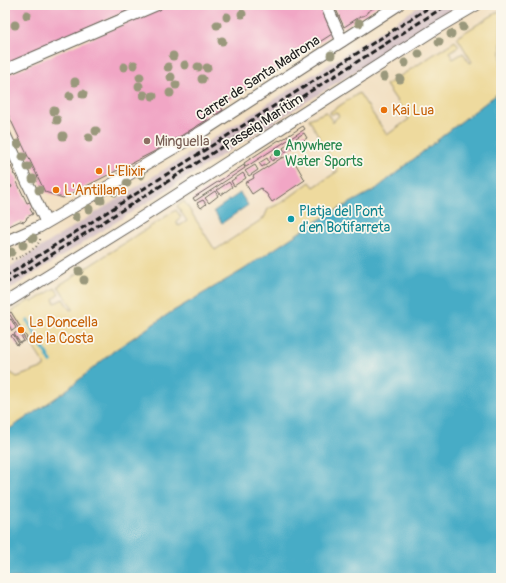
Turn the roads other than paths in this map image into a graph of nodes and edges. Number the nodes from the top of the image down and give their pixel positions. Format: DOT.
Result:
graph roads {
  1 [pos="156,5"];
  2 [pos="326,5"];
  3 [pos="398,5"];
  4 [pos="476,5"];
  5 [pos="342,42"];
  6 [pos="5,70"];
  7 [pos="5,135"];
  8 [pos="46,222"];
  9 [pos="5,242"];
  10 [pos="5,303"];
  1 -- 6 [label="street"];
  2 -- 5 [label="street"];
  3 -- 5 [label="street, Carrer de Santa Madrona"];
  4 -- 10 [label="street, Passeig Marítim"];
  5 -- 8 [label="street, Carrer de Santa Madrona"];
  7 -- 8 [label="street"];
  8 -- 9 [label="street, Carrer de Santa Madrona"];
}
